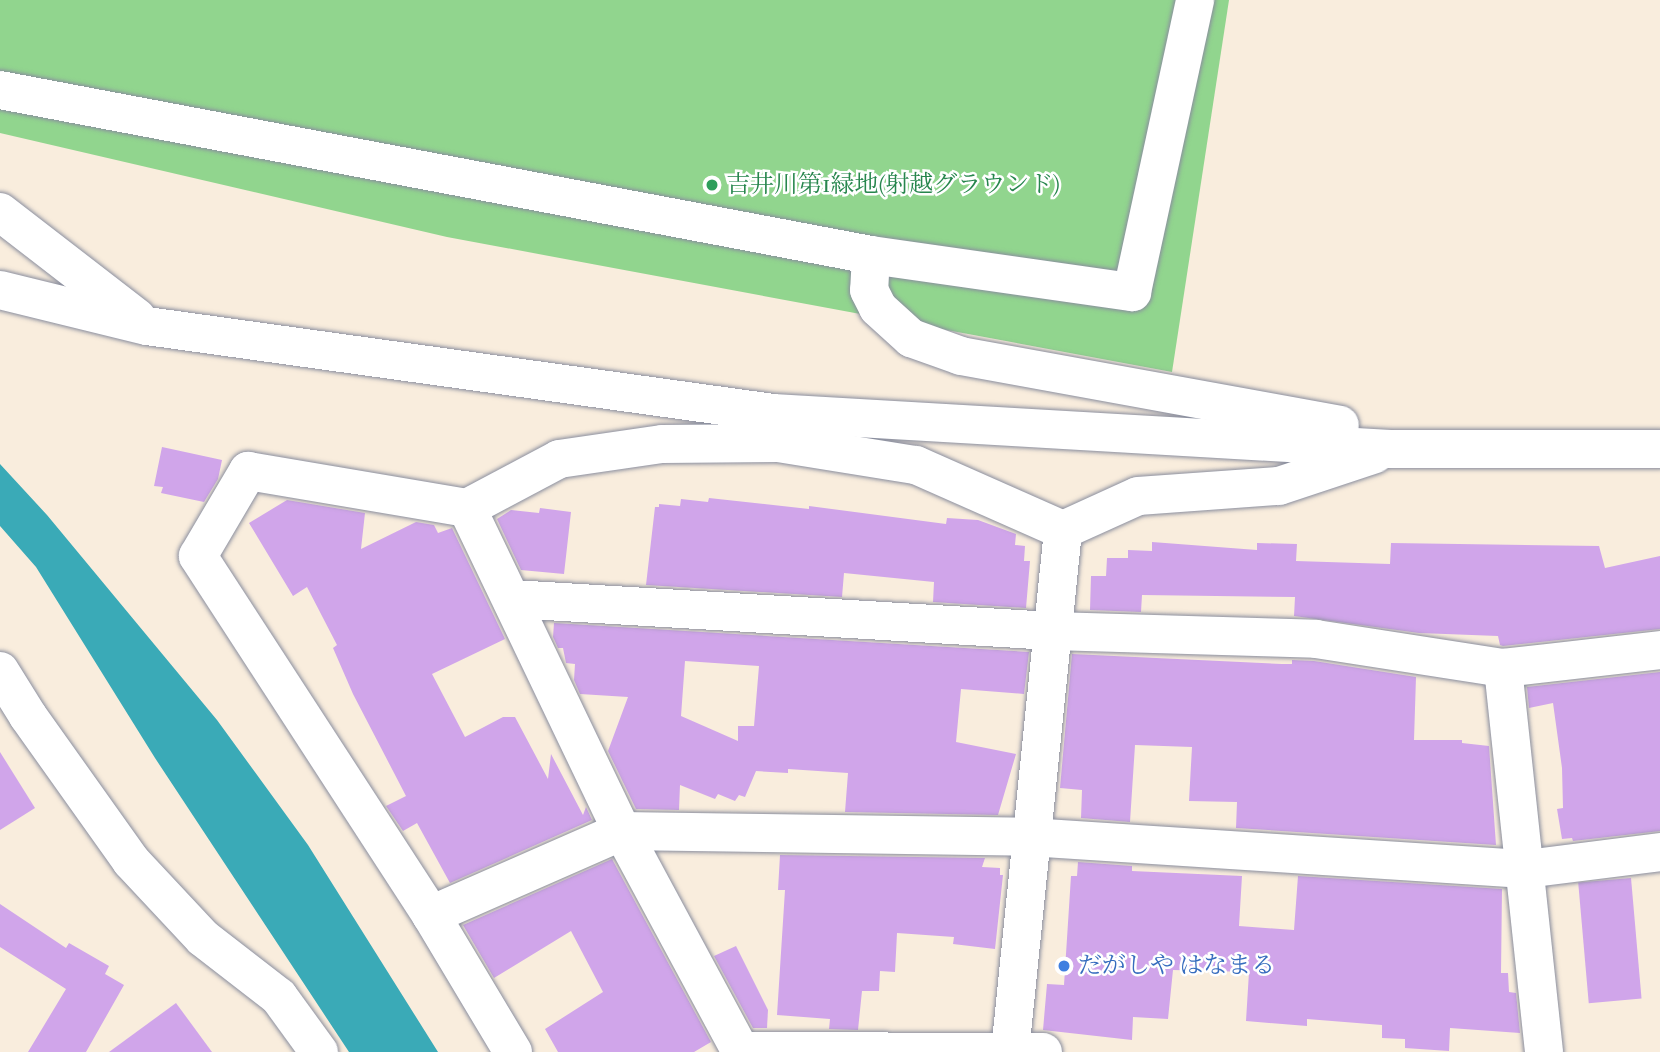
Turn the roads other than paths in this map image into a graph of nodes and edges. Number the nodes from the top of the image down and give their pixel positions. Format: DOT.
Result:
graph roads {
  1 [pos="1195,0"];
  2 [pos="0,90"];
  3 [pos="0,212"];
  4 [pos="871,255"];
  5 [pos="0,290"];
  6 [pos="147,326"];
  7 [pos="1575,448"];
  8 [pos="1390,449"];
  9 [pos="1660,449"];
  10 [pos="467,508"];
  11 [pos="1063,530"];
  12 [pos="512,599"];
  13 [pos="1052,631"];
  14 [pos="1660,650"];
  15 [pos="1503,668"];
  16 [pos="0,671"];
  17 [pos="622,831"];
  18 [pos="1030,837"];
  19 [pos="1660,852"];
  20 [pos="1526,869"];
  21 [pos="431,915"];
  22 [pos="741,1051"];
  23 [pos="1021,1051"];
  24 [pos="318,1052"];
  25 [pos="513,1052"];
  26 [pos="1545,1052"];
  1 -- 4 [label="street"];
  2 -- 4 [label="street"];
  3 -- 6 [label="street"];
  4 -- 7 [label="street"];
  5 -- 6 [label="street"];
  6 -- 8 [label="street"];
  7 -- 8 [label="street"];
  7 -- 9 [label="street"];
  8 -- 11 [label="street"];
  10 -- 11 [label="street"];
  10 -- 12 [label="street"];
  10 -- 21 [label="street"];
  11 -- 13 [label="street"];
  12 -- 13 [label="street"];
  12 -- 17 [label="street"];
  13 -- 15 [label="street"];
  13 -- 18 [label="street"];
  14 -- 15 [label="street"];
  15 -- 20 [label="street"];
  16 -- 24 [label="street"];
  17 -- 18 [label="street"];
  17 -- 21 [label="street"];
  17 -- 22 [label="street"];
  18 -- 20 [label="street"];
  18 -- 23 [label="street"];
  19 -- 20 [label="street"];
  20 -- 26 [label="street"];
  21 -- 25 [label="street"];
  22 -- 23 [label="street"];
}
